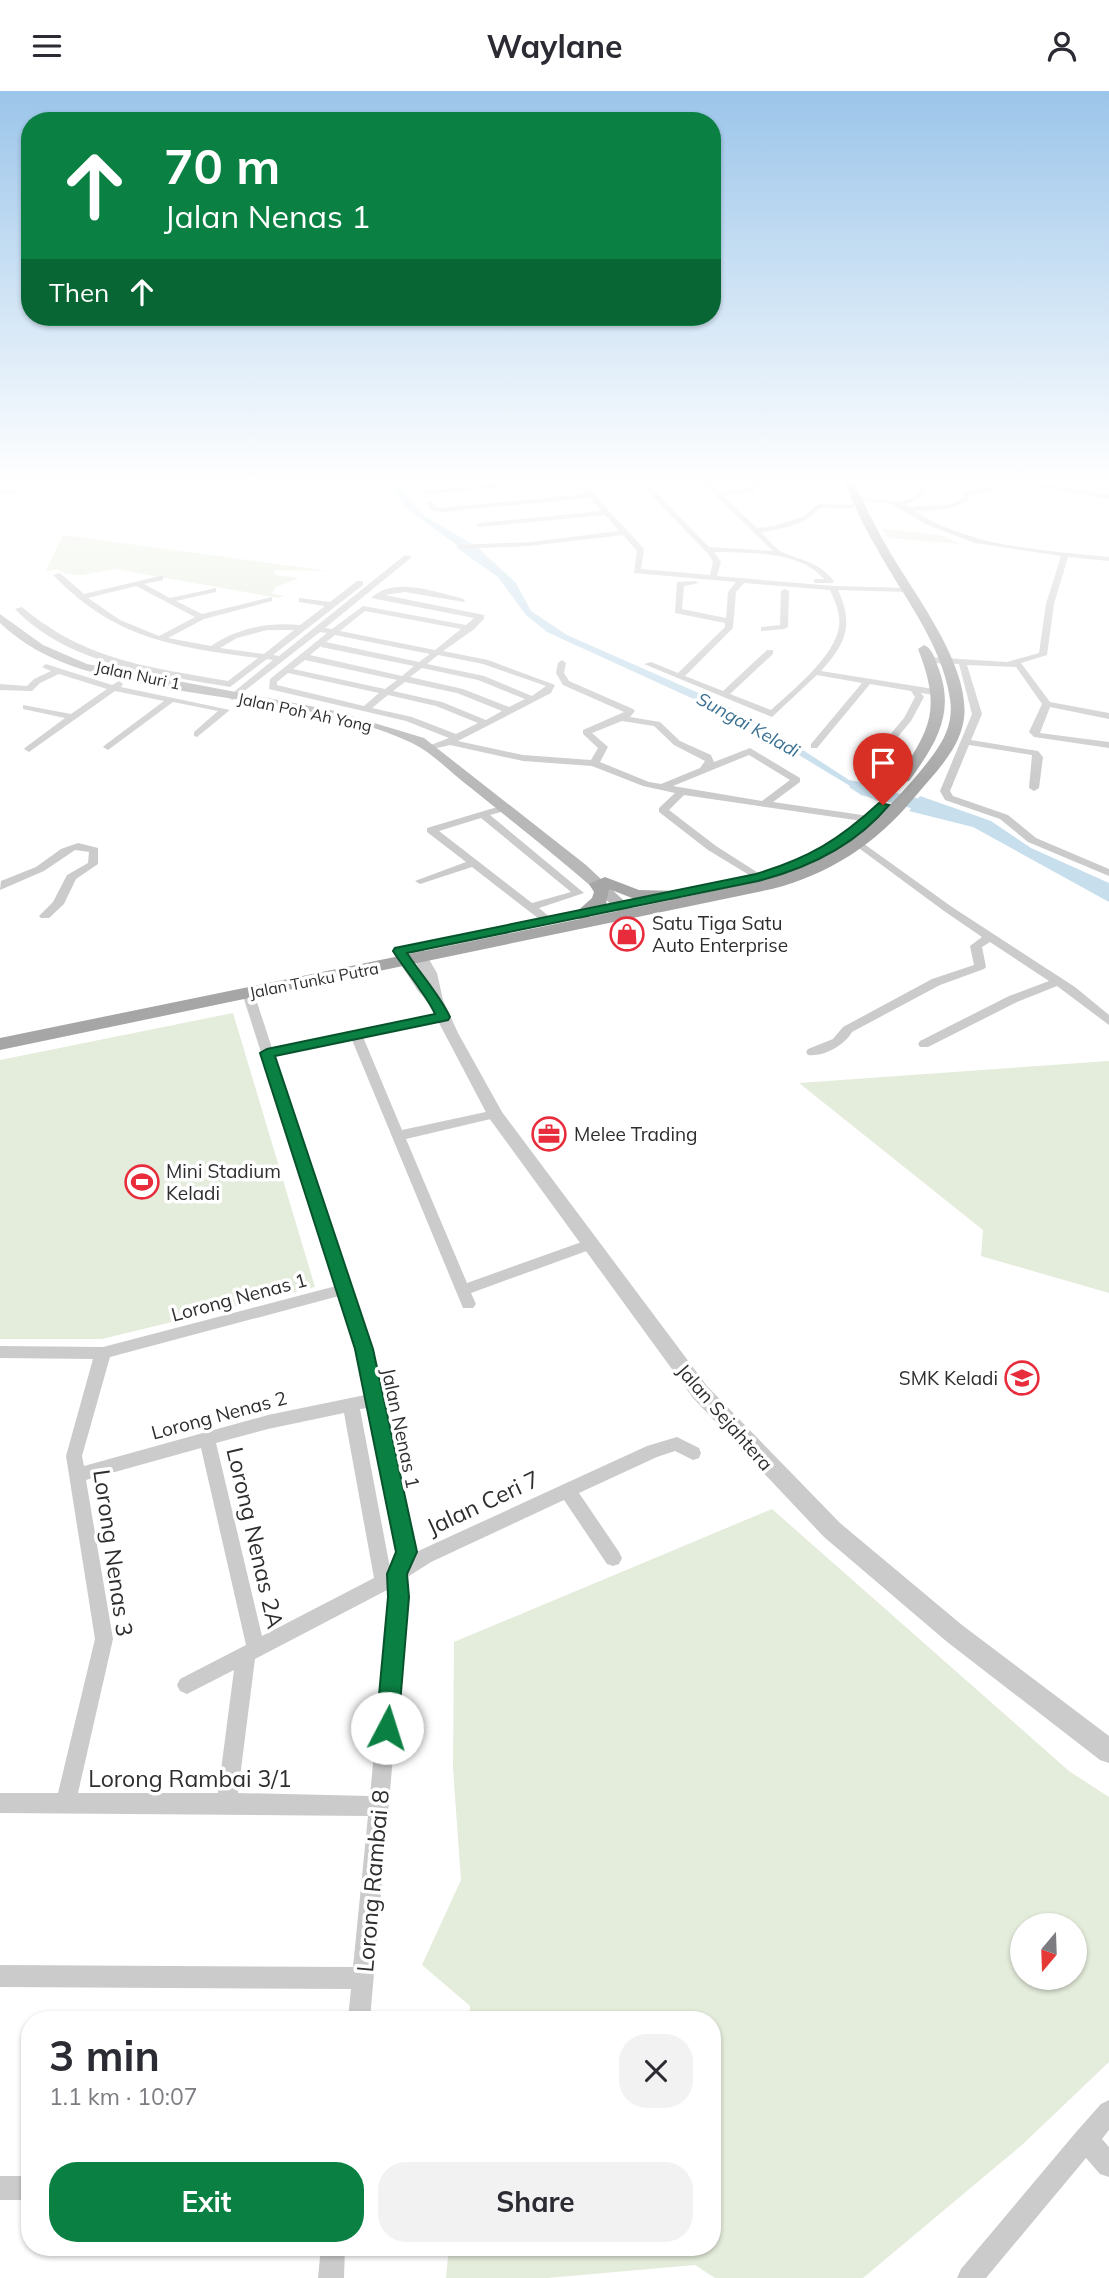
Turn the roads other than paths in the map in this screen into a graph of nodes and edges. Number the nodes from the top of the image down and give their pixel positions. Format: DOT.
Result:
graph roads {
  1 [pos="65,582"];
  2 [pos="145,582"];
  3 [pos="377,582"];
  4 [pos="734,582"];
  5 [pos="780,582"];
  6 [pos="832,582"];
  7 [pos="891,582"];
  8 [pos="1057,582"];
  9 [pos="360,583"];
  10 [pos="138,584"];
  11 [pos="739,584"];
  12 [pos="835,588"];
  13 [pos="894,589"];
  14 [pos="213,590"];
  15 [pos="785,591"];
  16 [pos="377,596"];
  17 [pos="83,597"];
  18 [pos="269,599"];
  19 [pos="170,600"];
  20 [pos="302,600"];
  21 [pos="461,600"];
  22 [pos="331,605"];
  23 [pos="363,608"];
  24 [pos="19,609"];
  25 [pos="0,617"];
  26 [pos="201,617"];
  27 [pos="730,621"];
  28 [pos="301,628"];
  29 [pos="470,628"];
  30 [pos="318,629"];
  31 [pos="764,629"];
  32 [pos="335,632"];
  33 [pos="162,638"];
  34 [pos="321,644"];
  35 [pos="214,648"];
  36 [pos="438,652"];
  37 [pos="770,652"];
  38 [pos="265,656"];
  39 [pos="305,657"];
  40 [pos="281,659"];
  41 [pos="929,660"];
  42 [pos="944,660"];
  43 [pos="962,661"];
  44 [pos="562,663"];
  45 [pos="1010,663"];
  46 [pos="648,664"];
  47 [pos="421,665"];
  48 [pos="46,667"];
  49 [pos="287,670"];
  50 [pos="56,672"];
  51 [pos="814,672"];
  52 [pos="681,675"];
  53 [pos="127,677"];
  54 [pos="404,678"];
  55 [pos="867,681"];
  56 [pos="0,687"];
  57 [pos="114,688"];
  58 [pos="914,689"];
  59 [pos="232,691"];
  60 [pos="387,692"];
  61 [pos="940,694"];
  62 [pos="724,695"];
  63 [pos="533,698"];
  64 [pos="172,699"];
  65 [pos="1047,704"];
  66 [pos="26,707"];
  67 [pos="363,710"];
  68 [pos="510,711"];
  69 [pos="625,715"];
  70 [pos="1109,716"];
  71 [pos="72,717"];
  72 [pos="445,720"];
  73 [pos="486,723"];
  74 [pos="197,734"];
  75 [pos="453,740"];
  76 [pos="967,742"];
  77 [pos="1109,745"];
  78 [pos="814,746"];
  79 [pos="108,747"];
  80 [pos="431,748"];
  81 [pos="29,749"];
  82 [pos="594,763"];
  83 [pos="704,770"];
  84 [pos="863,773"];
  85 [pos="663,787"];
  86 [pos="1034,788"];
  87 [pos="904,789"];
  88 [pos="682,791"];
  89 [pos="763,805"];
  90 [pos="890,807"];
  91 [pos="504,808"];
  92 [pos="482,814"];
  93 [pos="869,819"];
  94 [pos="860,844"];
  95 [pos="474,863"];
  96 [pos="42,868"];
  97 [pos="1109,873"];
  98 [pos="71,877"];
  99 [pos="758,878"];
  100 [pos="420,881"];
  101 [pos="601,883"];
  102 [pos="0,887"];
  103 [pos="683,894"];
  104 [pos="532,907"];
  105 [pos="631,909"];
  106 [pos="582,913"];
  107 [pos="45,916"];
  108 [pos="547,920"];
  109 [pos="990,937"];
  110 [pos="415,961"];
  111 [pos="1058,982"];
  112 [pos="248,993"];
  113 [pos="443,1017"];
  114 [pos="1109,1021"];
  115 [pos="0,1031"];
  116 [pos="356,1035"];
  117 [pos="0,1044"];
  118 [pos="923,1044"];
  119 [pos="812,1052"];
  120 [pos="267,1053"];
  121 [pos="495,1114"];
  122 [pos="398,1136"];
  123 [pos="590,1244"];
  124 [pos="346,1289"];
  125 [pos="0,1352"];
  126 [pos="103,1353"];
  127 [pos="373,1400"];
  128 [pos="351,1405"];
  129 [pos="207,1439"];
  130 [pos="693,1453"];
  131 [pos="77,1475"];
  132 [pos="568,1491"];
  133 [pos="613,1558"];
  134 [pos="390,1578"];
  135 [pos="251,1651"];
  136 [pos="187,1685"];
  137 [pos="1109,1751"];
  138 [pos="0,1803"];
  139 [pos="66,1803"];
  140 [pos="226,1803"];
  141 [pos="380,1807"];
  142 [pos="0,1976"];
  143 [pos="364,1978"];
  144 [pos="360,2011"];
  145 [pos="1109,2112"];
  146 [pos="1085,2139"];
  147 [pos="1109,2165"];
  148 [pos="0,2187"];
  149 [pos="21,2188"];
  150 [pos="332,2256"];
  151 [pos="331,2278"];
  152 [pos="970,2278"];
  1 -- 17 [label="street"];
  2 -- 10 [label="street"];
  3 -- 30 [label="street"];
  4 -- 11 [label="street"];
  5 -- 12 [label="street"];
  6 -- 12 [label="street"];
  7 -- 13 [label="main road, Jalan Tunku Putra"];
  8 -- 45 [label="street"];
  9 -- 22 [label="street"];
  10 -- 17 [label="street"];
  10 -- 19 [label="street"];
  11 -- 12 [label="street"];
  11 -- 15 [label="street"];
  11 -- 27 [label="street"];
  11 -- 27 [label="street"];
  12 -- 13 [label="street"];
  12 -- 15 [label="street"];
  12 -- 51 [label="street"];
  13 -- 41 [label="main road, Jalan Tunku Putra"];
  13 -- 42 [label="main road, Jalan Tunku Putra"];
  14 -- 19 [label="street"];
  15 -- 31 [label="street"];
  16 -- 21 [label="street"];
  16 -- 23 [label="street"];
  16 -- 29 [label="street"];
  17 -- 33 [label="street"];
  18 -- 26 [label="street"];
  19 -- 26 [label="street"];
  20 -- 22 [label="street"];
  22 -- 28 [label="street"];
  23 -- 29 [label="street"];
  23 -- 32 [label="street"];
  24 -- 59 [label="street"];
  25 -- 53 [label="main road, Jalan Poh Ah Yong"];
  26 -- 33 [label="street"];
  27 -- 52 [label="street"];
  28 -- 35 [label="street"];
  28 -- 38 [label="street"];
  29 -- 36 [label="street"];
  30 -- 32 [label="street"];
  30 -- 40 [label="street"];
  32 -- 34 [label="street"];
  32 -- 36 [label="street"];
  33 -- 35 [label="street"];
  34 -- 39 [label="street"];
  34 -- 47 [label="street"];
  35 -- 38 [label="street"];
  36 -- 47 [label="street"];
  36 -- 63 [label="street"];
  37 -- 62 [label="street"];
  38 -- 40 [label="street"];
  38 -- 59 [label="street"];
  39 -- 49 [label="street"];
  39 -- 54 [label="street"];
  40 -- 59 [label="street"];
  41 -- 42 [label="street"];
  41 -- 61 [label="main road, Jalan Tunku Putra"];
  42 -- 43 [label="street"];
  42 -- 87 [label="main road, Jalan Tunku Putra"];
  43 -- 45 [label="street"];
  43 -- 76 [label="street"];
  44 -- 69 [label="street"];
  45 -- 65 [label="street"];
  46 -- 52 [label="street"];
  47 -- 54 [label="street"];
  47 -- 63 [label="street"];
  48 -- 50 [label="street, Jalan Nuri 1"];
  49 -- 60 [label="street"];
  49 -- 67 [label="street"];
  50 -- 56 [label="street"];
  50 -- 57 [label="street, Jalan Nuri 1"];
  51 -- 55 [label="street"];
  51 -- 62 [label="street"];
  52 -- 62 [label="street"];
  53 -- 57 [label="street"];
  53 -- 59 [label="main road, Jalan Poh Ah Yong"];
  54 -- 60 [label="street"];
  54 -- 68 [label="street"];
  55 -- 58 [label="street"];
  55 -- 78 [label="street"];
  57 -- 64 [label="street, Jalan Nuri 1"];
  57 -- 71 [label="street"];
  58 -- 61 [label="street"];
  58 -- 84 [label="street"];
  59 -- 80 [label="main road, Jalan Poh Ah Yong"];
  60 -- 67 [label="street"];
  60 -- 72 [label="street"];
  61 -- 87 [label="main road, Jalan Tunku Putra"];
  63 -- 68 [label="street"];
  64 -- 74 [label="street, Jalan Nuri 1"];
  64 -- 79 [label="street"];
  65 -- 70 [label="street"];
  65 -- 77 [label="street"];
  66 -- 71 [label="street"];
  67 -- 72 [label="street"];
  68 -- 73 [label="street"];
  69 -- 82 [label="street"];
  69 -- 83 [label="street"];
  71 -- 81 [label="street"];
  72 -- 73 [label="street"];
  72 -- 75 [label="street"];
  73 -- 75 [label="street"];
  75 -- 80 [label="street"];
  75 -- 82 [label="street"];
  76 -- 86 [label="street"];
  76 -- 97 [label="street"];
  80 -- 91 [label="main road, Jalan Poh Ah Yong"];
  82 -- 85 [label="street"];
  83 -- 85 [label="street"];
  83 -- 89 [label="street"];
  85 -- 88 [label="street"];
  87 -- 90 [label="main road, Jalan Tunku Putra"];
  88 -- 89 [label="street"];
  88 -- 99 [label="street"];
  89 -- 93 [label="street"];
  90 -- 93 [label="main road, Jalan Tunku Putra"];
  90 -- 94 [label="main road, Jalan Tunku Putra"];
  91 -- 92 [label="street"];
  91 -- 101 [label="main road, Jalan Poh Ah Yong"];
  92 -- 95 [label="street"];
  92 -- 104 [label="street"];
  93 -- 99 [label="main road, Jalan Tunku Putra"];
  94 -- 105 [label="main road, Jalan Tunku Putra"];
  94 -- 109 [label="street"];
  95 -- 100 [label="street"];
  95 -- 104 [label="street"];
  96 -- 98 [label="street"];
  96 -- 98 [label="street"];
  96 -- 102 [label="street"];
  98 -- 107 [label="street"];
  99 -- 103 [label="main road, Jalan Tunku Putra"];
  101 -- 103 [label="main road"];
  101 -- 105 [label="main road, Jalan Poh Ah Yong"];
  101 -- 106 [label="main road"];
  103 -- 105 [label="main road, Jalan Tunku Putra"];
  104 -- 108 [label="street"];
  105 -- 106 [label="main road, Jalan Tunku Putra"];
  105 -- 110 [label="main road, Jalan Tunku Putra"];
  106 -- 108 [label="main road, Jalan Tunku Putra"];
  108 -- 110 [label="main road, Jalan Tunku Putra"];
  109 -- 111 [label="street"];
  109 -- 119 [label="street"];
  110 -- 112 [label="main road, Jalan Tunku Putra"];
  110 -- 113 [label="street, Jalan Sejahtera"];
  110 -- 115 [label="main road, Jalan Tunku Putra"];
  111 -- 114 [label="street"];
  111 -- 118 [label="street"];
  112 -- 117 [label="main road, Jalan Tunku Putra"];
  112 -- 120 [label="street"];
  113 -- 116 [label="street"];
  113 -- 121 [label="street, Jalan Sejahtera"];
  116 -- 120 [label="street"];
  116 -- 122 [label="street"];
  120 -- 124 [label="street"];
  121 -- 122 [label="street"];
  121 -- 123 [label="street, Jalan Sejahtera"];
  122 -- 123 [label="street"];
  123 -- 137 [label="street, Jalan Sejahtera"];
  124 -- 126 [label="street, Lorong Nenas 1"];
  124 -- 127 [label="street, Jalan Nenas 1"];
  125 -- 126 [label="street, Lorong Nenas 1"];
  126 -- 131 [label="street, Lorong Nenas 3"];
  127 -- 128 [label="street, Lorong Nenas 2"];
  127 -- 134 [label="street, Jalan Nenas 1"];
  128 -- 129 [label="street, Lorong Nenas 2"];
  128 -- 134 [label="street"];
  129 -- 131 [label="street, Lorong Nenas 2"];
  129 -- 135 [label="street, Lorong Nenas 2A"];
  130 -- 132 [label="street, Jalan Ceri 7"];
  131 -- 139 [label="street, Lorong Nenas 3"];
  132 -- 133 [label="street"];
  132 -- 134 [label="street, Jalan Ceri 7"];
  134 -- 135 [label="street, Jalan Ceri 7"];
  134 -- 141 [label="street, Lorong Rambai 8"];
  135 -- 136 [label="street, Jalan Ceri 7"];
  135 -- 140 [label="street"];
  138 -- 139 [label="street, Lorong Rambai 3/1"];
  139 -- 140 [label="street, Lorong Rambai 3/1"];
  140 -- 141 [label="street, Lorong Rambai 3/1"];
  141 -- 143 [label="street, Lorong Rambai 8"];
  142 -- 143 [label="street"];
  143 -- 144 [label="street, Lorong Rambai 8"];
  145 -- 146 [label="street"];
  146 -- 147 [label="street"];
  146 -- 152 [label="street"];
  148 -- 149 [label="street"];
  150 -- 151 [label="street"];
}
